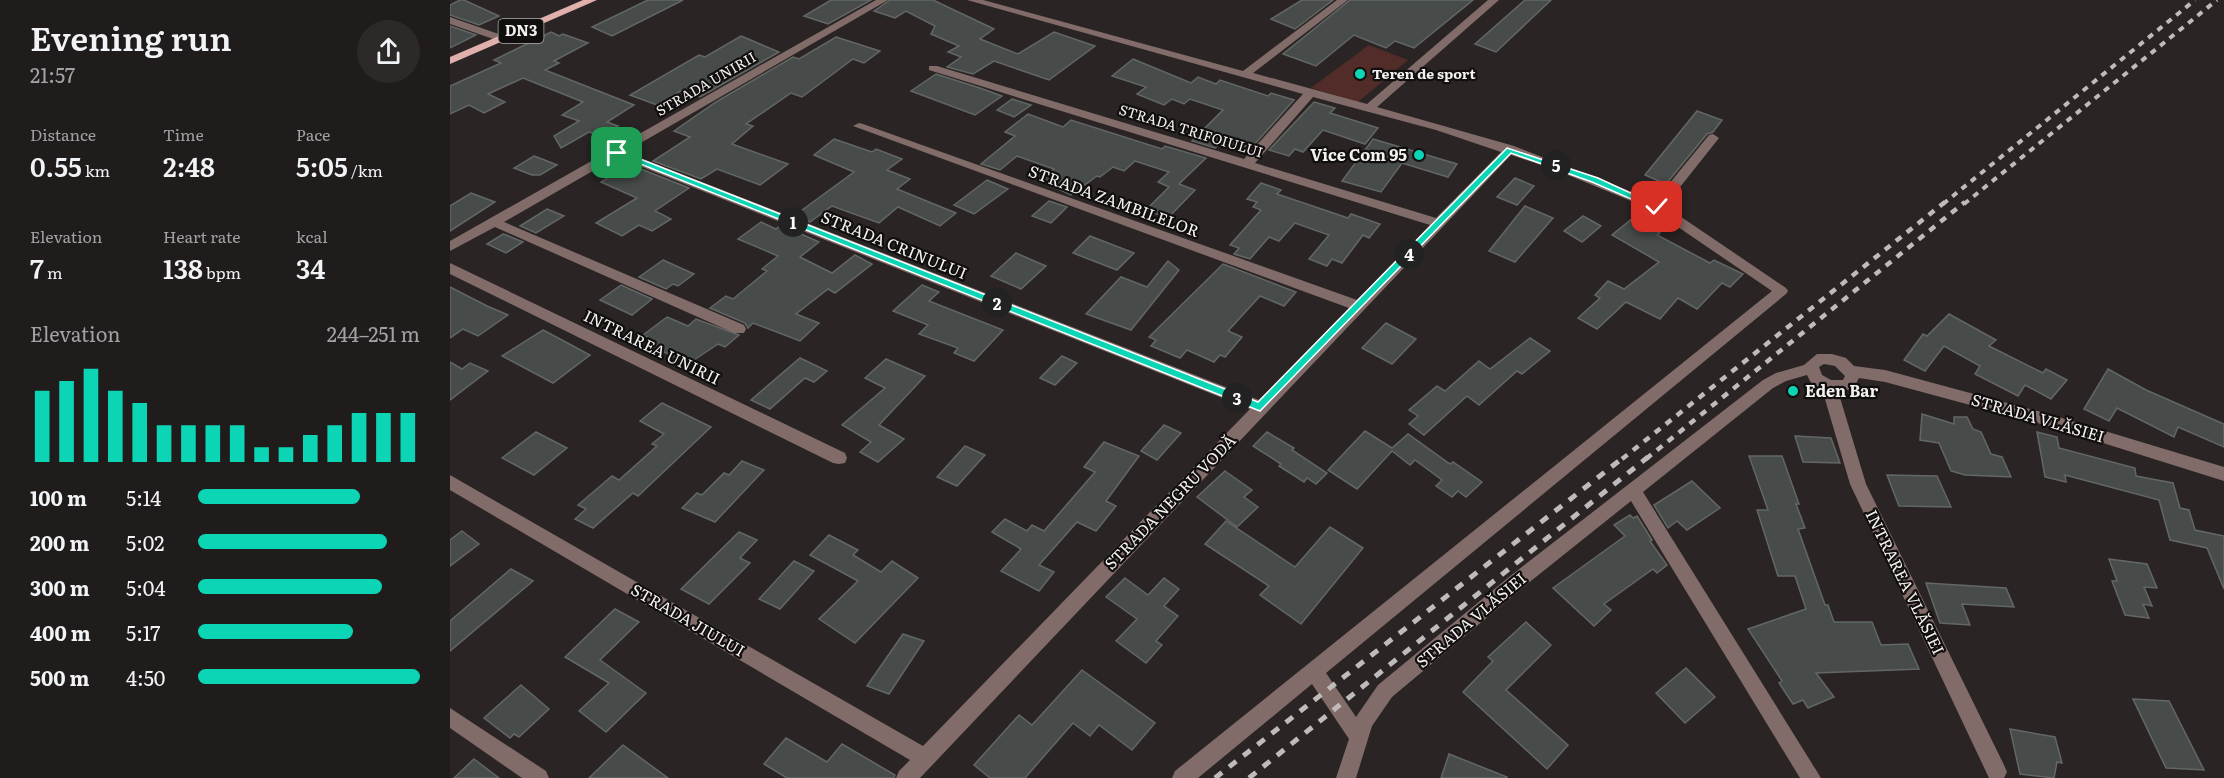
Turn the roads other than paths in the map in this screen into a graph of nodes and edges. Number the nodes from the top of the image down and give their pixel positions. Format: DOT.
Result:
graph roads {
  1 [pos="592,0"];
  2 [pos="883,0"];
  3 [pos="972,0"];
  4 [pos="1343,0"];
  5 [pos="1494,0"];
  6 [pos="450,20"];
  7 [pos="503,39"];
  8 [pos="450,62"];
  9 [pos="933,68"];
  10 [pos="1244,75"];
  11 [pos="1310,93"];
  12 [pos="1368,109"];
  13 [pos="859,126"];
  14 [pos="1713,138"];
  15 [pos="1510,149"];
  16 [pos="617,153"];
  17 [pos="1247,164"];
  18 [pos="1657,207"];
  19 [pos="494,222"];
  20 [pos="1439,223"];
  21 [pos="450,247"];
  22 [pos="450,268"];
  23 [pos="1359,306"];
  24 [pos="739,329"];
  25 [pos="1810,369"];
  26 [pos="1850,371"];
  27 [pos="1829,386"];
  28 [pos="1260,407"];
  29 [pos="839,458"];
  30 [pos="2224,474"];
  31 [pos="450,482"];
  32 [pos="1634,491"];
  33 [pos="1314,671"];
  34 [pos="450,717"];
  35 [pos="1358,736"];
  36 [pos="925,758"];
  37 [pos="1997,772"];
  38 [pos="539,778"];
  39 [pos="906,778"];
  40 [pos="1182,778"];
  41 [pos="1346,778"];
  42 [pos="1811,778"];
  1 -- 7 [label="main road, DN3"];
  2 -- 16 [label="street, STRADA UNIRII"];
  3 -- 10 [label="street"];
  4 -- 10 [label="street"];
  5 -- 12 [label="street"];
  6 -- 7 [label="street"];
  7 -- 8 [label="main road, DN3"];
  9 -- 17 [label="street, STRADA TRIFOIULUI"];
  10 -- 11 [label="street"];
  11 -- 12 [label="street"];
  11 -- 17 [label="street"];
  12 -- 15 [label="street"];
  13 -- 23 [label="street, STRADA ZAMBILELOR"];
  14 -- 18 [label="street"];
  15 -- 18 [label="street"];
  15 -- 20 [label="street, STRADA NEGRU VODĂ"];
  16 -- 19 [label="street, STRADA UNIRII"];
  16 -- 28 [label="street, STRADA CRINULUI"];
  17 -- 20 [label="street, STRADA TRIFOIULUI"];
  18 -- 33 [label="street"];
  19 -- 21 [label="street, STRADA UNIRII"];
  19 -- 24 [label="street"];
  20 -- 23 [label="street, STRADA NEGRU VODĂ"];
  22 -- 29 [label="street, INTRAREA UNIRII"];
  23 -- 28 [label="street, STRADA NEGRU VODĂ"];
  25 -- 26 [label="street"];
  25 -- 27 [label="street"];
  25 -- 32 [label="street, STRADA VLĂSIEI"];
  26 -- 27 [label="street"];
  26 -- 30 [label="street, STRADA VLĂSIEI"];
  27 -- 37 [label="street, INTRAREA VLĂSIEI"];
  28 -- 36 [label="street, STRADA NEGRU VODĂ"];
  31 -- 36 [label="street, STRADA JIULUI"];
  32 -- 35 [label="street, STRADA VLĂSIEI"];
  32 -- 42 [label="street"];
  33 -- 35 [label="street"];
  33 -- 40 [label="street"];
  34 -- 38 [label="street"];
  35 -- 41 [label="street, STRADA VLĂSIEI"];
  36 -- 39 [label="street, STRADA NEGRU VODĂ"];
}
